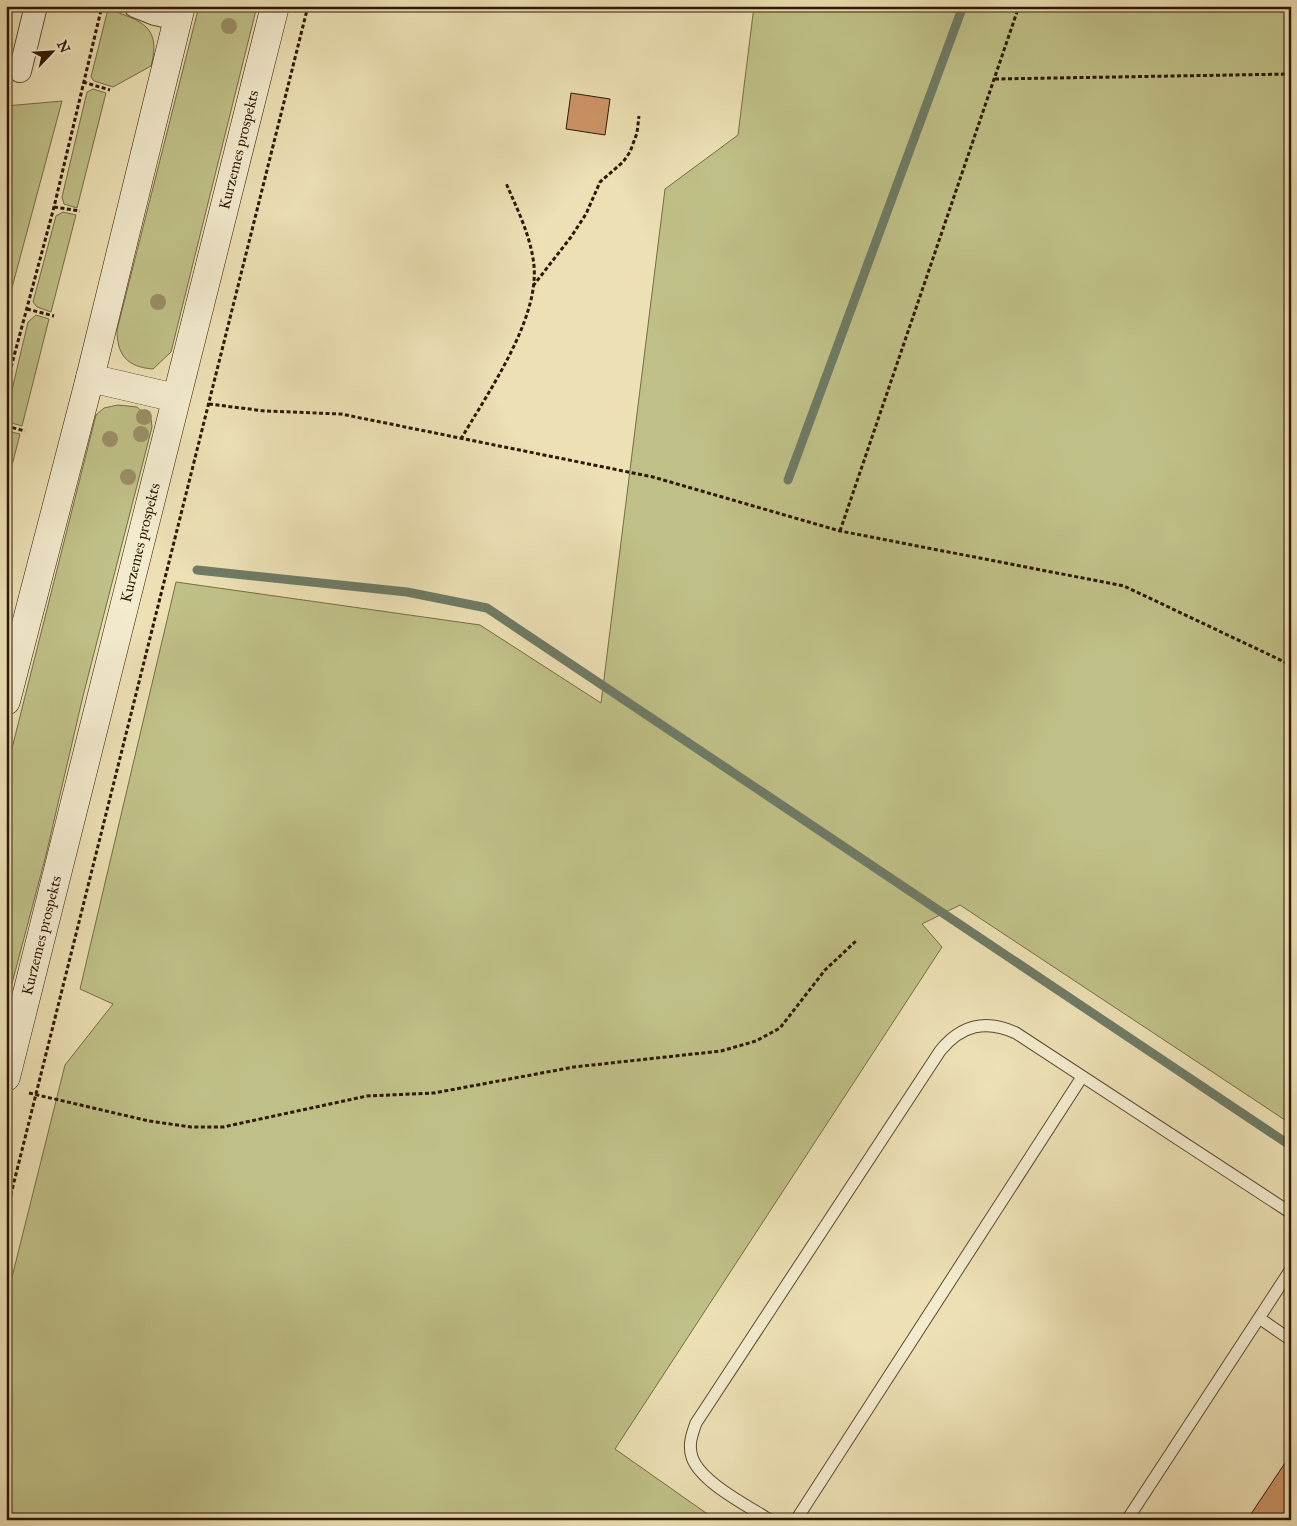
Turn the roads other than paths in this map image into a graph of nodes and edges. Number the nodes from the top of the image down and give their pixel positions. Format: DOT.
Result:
graph roads {
  1 [pos="36,6"];
  2 [pos="135,6"];
  3 [pos="275,6"];
  4 [pos="180,12"];
  5 [pos="20,71"];
  6 [pos="82,376"];
  7 [pos="176,398"];
  8 [pos="6,701"];
  9 [pos="6,1077"];
  10 [pos="1082,1077"];
  11 [pos="1291,1214"];
  12 [pos="1291,1269"];
  13 [pos="1259,1318"];
  14 [pos="1291,1340"];
  15 [pos="770,1520"];
  16 [pos="796,1520"];
  17 [pos="1127,1520"];
  1 -- 5 [label="street"];
  2 -- 4 [label="street"];
  3 -- 7 [label="main road, Kurzemes prospekts"];
  4 -- 6 [label="main road"];
  6 -- 7 [label="main road"];
  6 -- 8 [label="main road"];
  7 -- 9 [label="main road, Kurzemes prospekts"];
  10 -- 11 [label="lane"];
  10 -- 15 [label="lane"];
  10 -- 16 [label="lane"];
  12 -- 13 [label="lane"];
  13 -- 14 [label="lane"];
  13 -- 17 [label="lane"];
}
